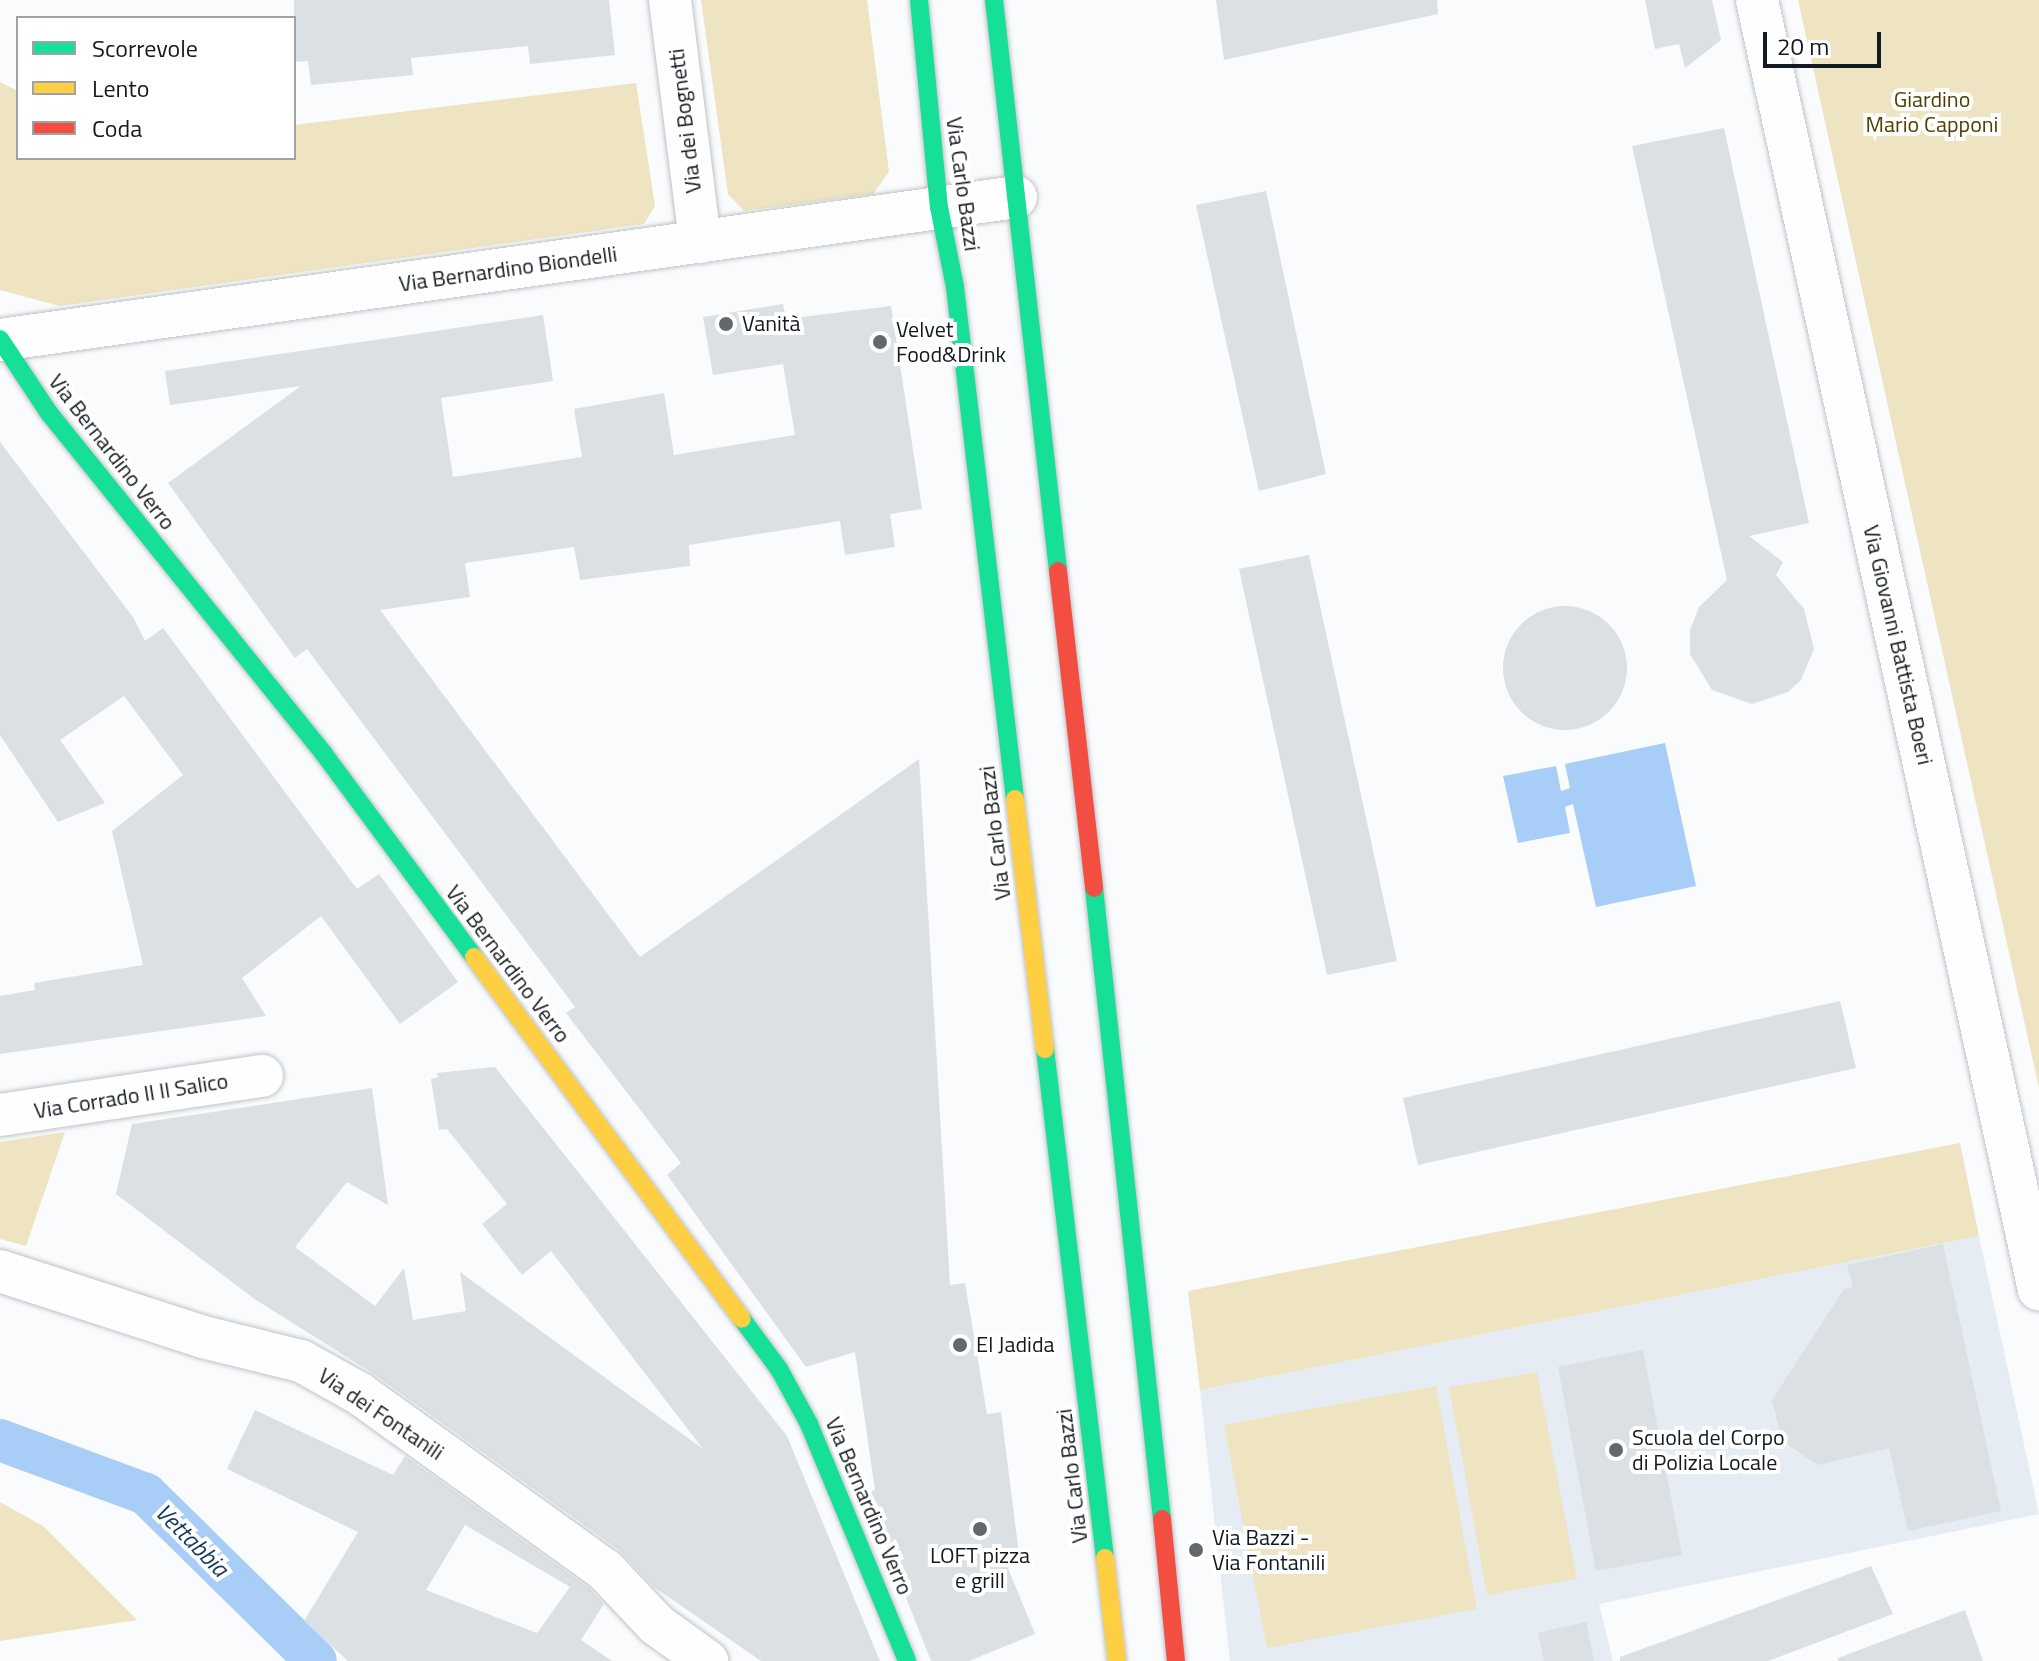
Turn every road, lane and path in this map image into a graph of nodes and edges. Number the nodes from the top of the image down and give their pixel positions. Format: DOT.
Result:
graph roads {
  1 [pos="670,0"];
  2 [pos="919,0"];
  3 [pos="994,0"];
  4 [pos="1757,0"];
  5 [pos="1016,197"];
  6 [pos="939,207"];
  7 [pos="700,242"];
  8 [pos="0,340"];
  9 [pos="262,1076"];
  10 [pos="0,1115"];
  11 [pos="0,1271"];
  12 [pos="2039,1290"];
  13 [pos="707,1661"];
  14 [pos="907,1661"];
  15 [pos="1117,1661"];
  16 [pos="1176,1661"];
  1 -- 7 [label="street, Via dei Bognetti"];
  2 -- 6 [label="main road, Via Carlo Bazzi"];
  3 -- 5 [label="main road"];
  4 -- 12 [label="street, Via Giovanni Battista Boeri"];
  5 -- 6 [label="street, Via Bernardino Biondelli"];
  5 -- 16 [label="main road"];
  6 -- 7 [label="street, Via Bernardino Biondelli"];
  6 -- 15 [label="main road, Via Carlo Bazzi"];
  7 -- 8 [label="street, Via Bernardino Biondelli"];
  8 -- 14 [label="main road, Via Bernardino Verro"];
  9 -- 10 [label="street, Via Corrado II Il Salico"];
  11 -- 13 [label="street, Via dei Fontanili"];
}
